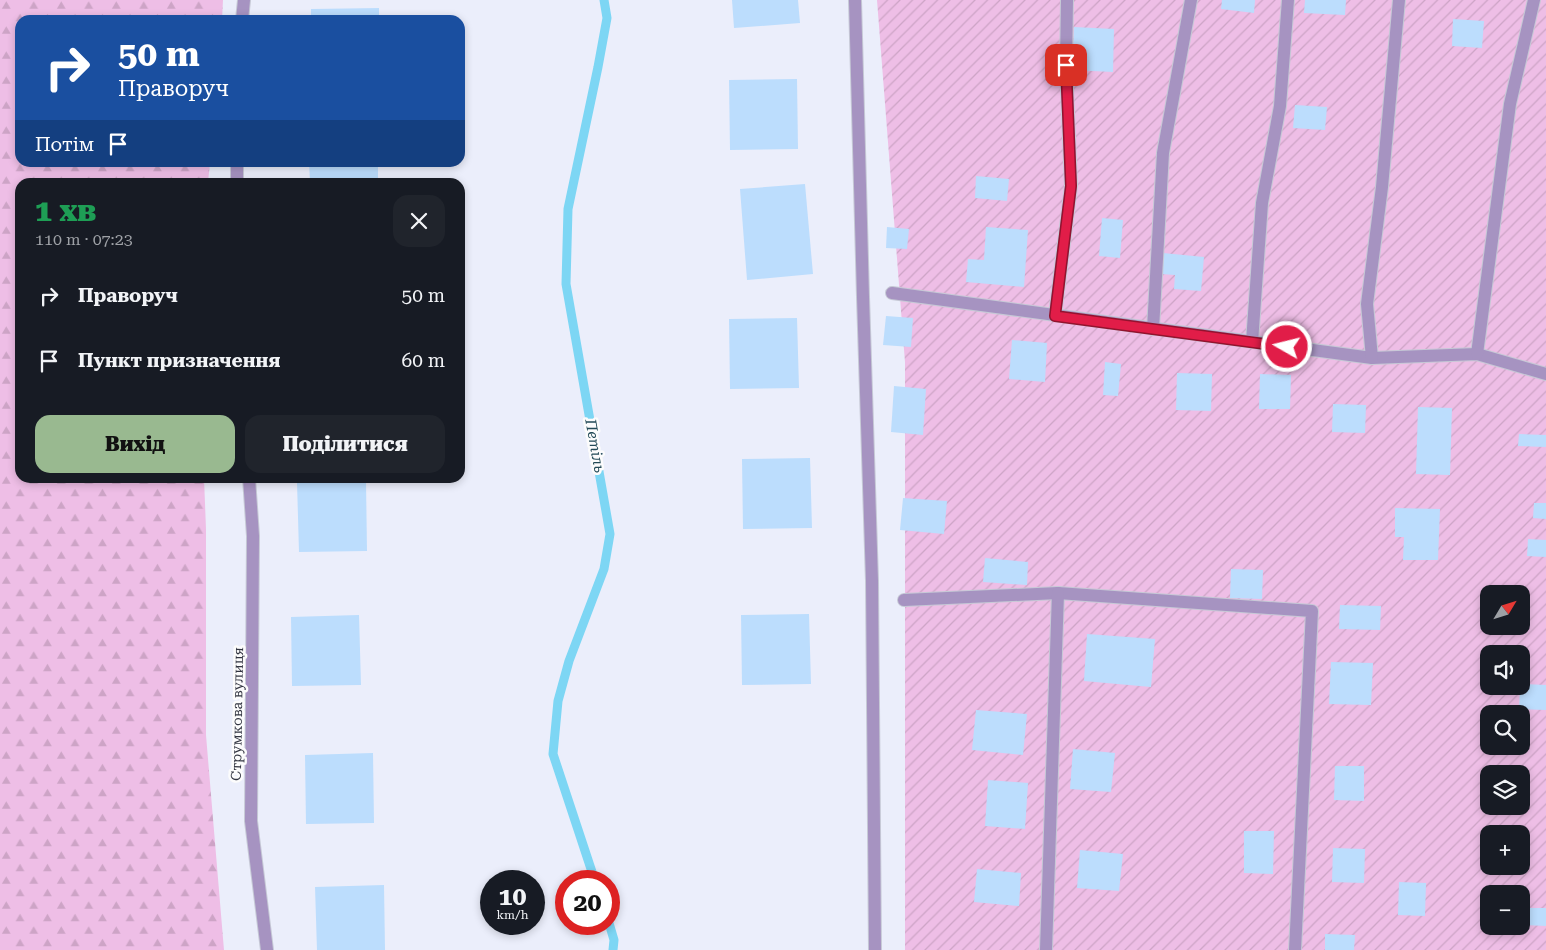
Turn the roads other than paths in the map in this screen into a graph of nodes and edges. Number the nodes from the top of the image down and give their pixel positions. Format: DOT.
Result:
graph roads {
  1 [pos="244,0"];
  2 [pos="855,0"];
  3 [pos="1067,0"];
  4 [pos="1191,0"];
  5 [pos="1288,0"];
  6 [pos="1399,0"];
  7 [pos="1534,0"];
  8 [pos="242,15"];
  9 [pos="892,293"];
  10 [pos="1055,316"];
  11 [pos="1153,329"];
  12 [pos="1252,342"];
  13 [pos="1477,354"];
  14 [pos="1372,358"];
  15 [pos="1546,374"];
  16 [pos="249,483"];
  17 [pos="1058,593"];
  18 [pos="904,600"];
  19 [pos="267,950"];
  20 [pos="876,950"];
  21 [pos="1046,950"];
  22 [pos="1295,950"];
  1 -- 8 [label="street"];
  2 -- 20 [label="street"];
  3 -- 10 [label="street"];
  4 -- 11 [label="street"];
  5 -- 12 [label="street"];
  6 -- 14 [label="street"];
  7 -- 13 [label="street"];
  9 -- 10 [label="street"];
  10 -- 11 [label="street"];
  11 -- 12 [label="street"];
  12 -- 14 [label="street"];
  13 -- 14 [label="street"];
  13 -- 15 [label="street"];
  16 -- 19 [label="street, Струмкова вулиця"];
  17 -- 18 [label="street"];
  17 -- 21 [label="street"];
  17 -- 22 [label="street"];
}
